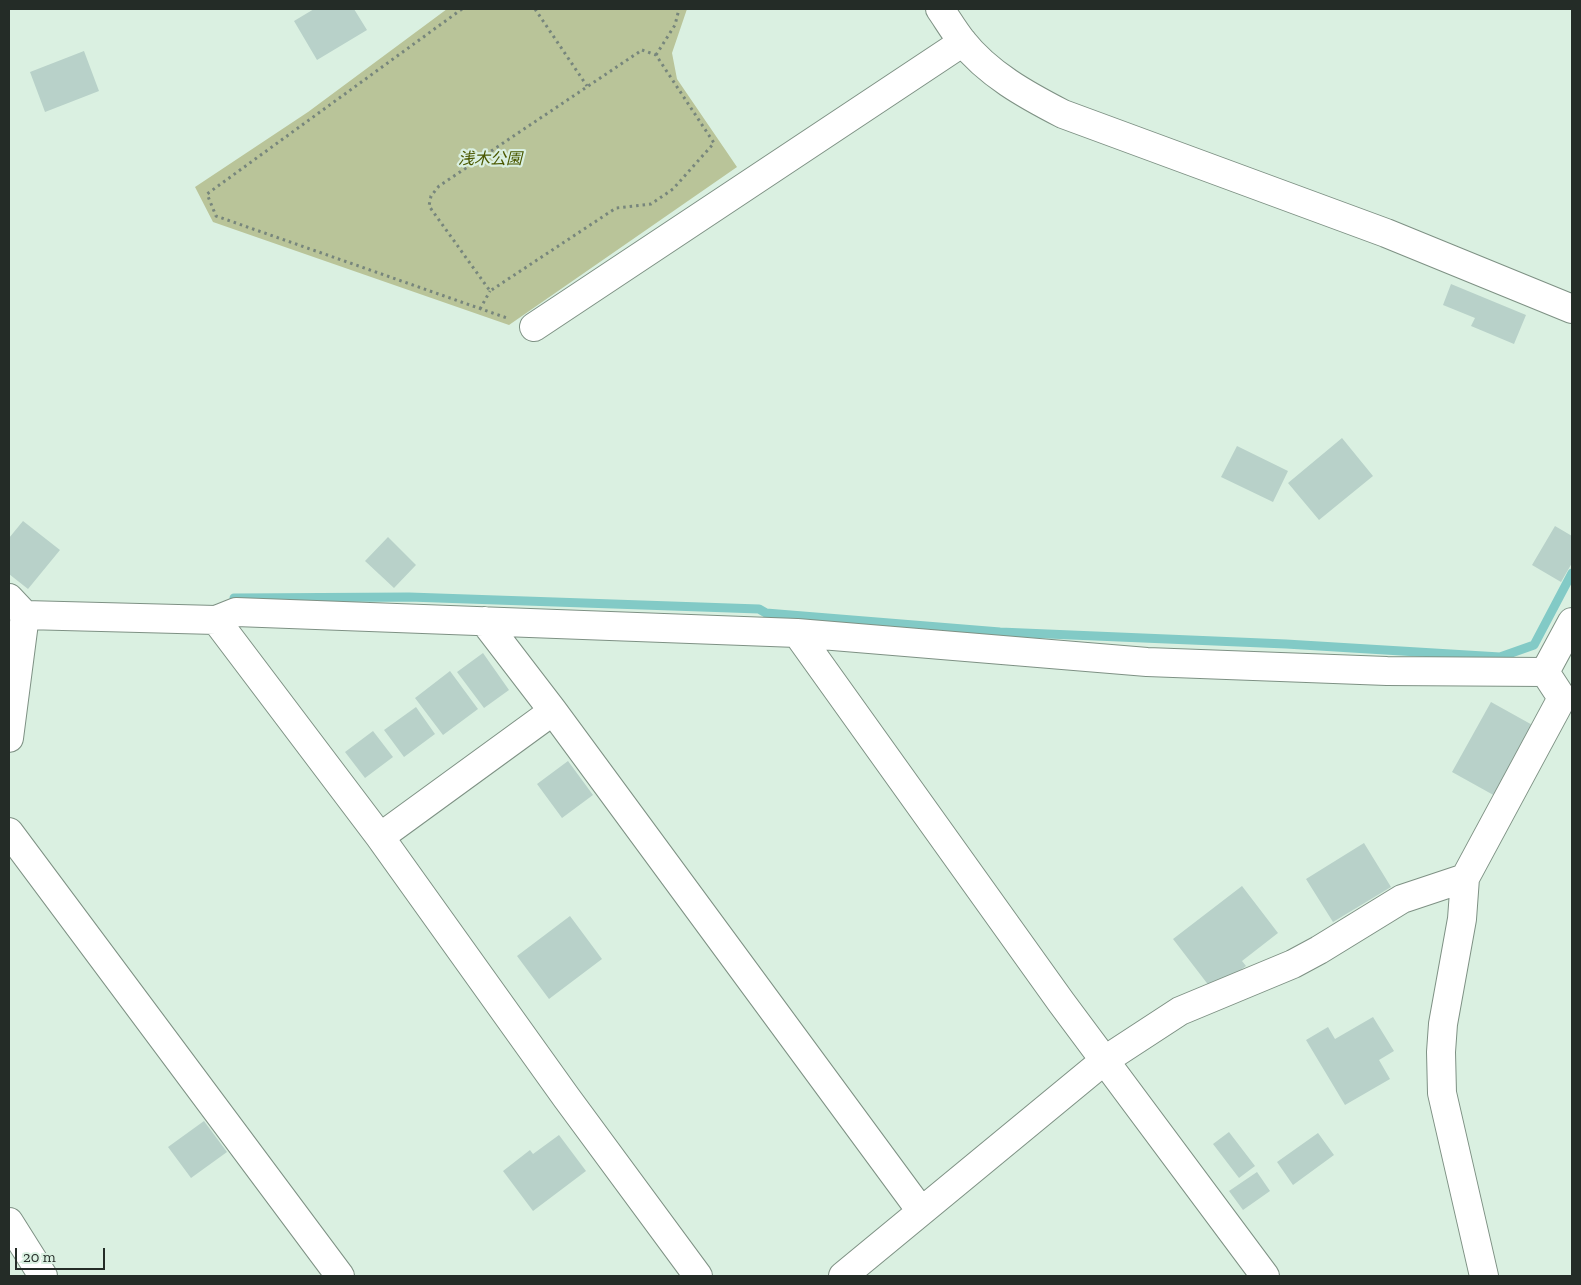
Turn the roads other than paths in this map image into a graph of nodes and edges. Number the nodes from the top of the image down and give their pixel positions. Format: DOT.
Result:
graph roads {
  1 [pos="940,9"];
  2 [pos="963,42"];
  3 [pos="1572,309"];
  4 [pos="534,327"];
  5 [pos="17,607"];
  6 [pos="216,620"];
  7 [pos="484,621"];
  8 [pos="1572,622"];
  9 [pos="797,633"];
  10 [pos="1545,672"];
  11 [pos="553,711"];
  12 [pos="9,738"];
  13 [pos="9,832"];
  14 [pos="380,837"];
  15 [pos="1465,878"];
  16 [pos="1106,1060"];
  17 [pos="922,1211"];
  18 [pos="9,1222"];
  19 [pos="43,1276"];
  20 [pos="340,1276"];
  21 [pos="698,1276"];
  22 [pos="843,1276"];
  23 [pos="1265,1276"];
  24 [pos="1484,1276"];
  1 -- 2 [label="street"];
  2 -- 3 [label="street"];
  2 -- 4 [label="street"];
  5 -- 6 [label="street"];
  5 -- 12 [label="street"];
  6 -- 7 [label="street"];
  6 -- 14 [label="street"];
  7 -- 9 [label="street"];
  7 -- 11 [label="street"];
  8 -- 10 [label="street"];
  9 -- 10 [label="street"];
  9 -- 16 [label="street"];
  10 -- 15 [label="street"];
  11 -- 14 [label="street"];
  11 -- 17 [label="street"];
  13 -- 20 [label="street"];
  14 -- 21 [label="street"];
  15 -- 16 [label="street"];
  15 -- 24 [label="street"];
  16 -- 17 [label="street"];
  16 -- 23 [label="street"];
  17 -- 22 [label="street"];
  18 -- 19 [label="street"];
}
